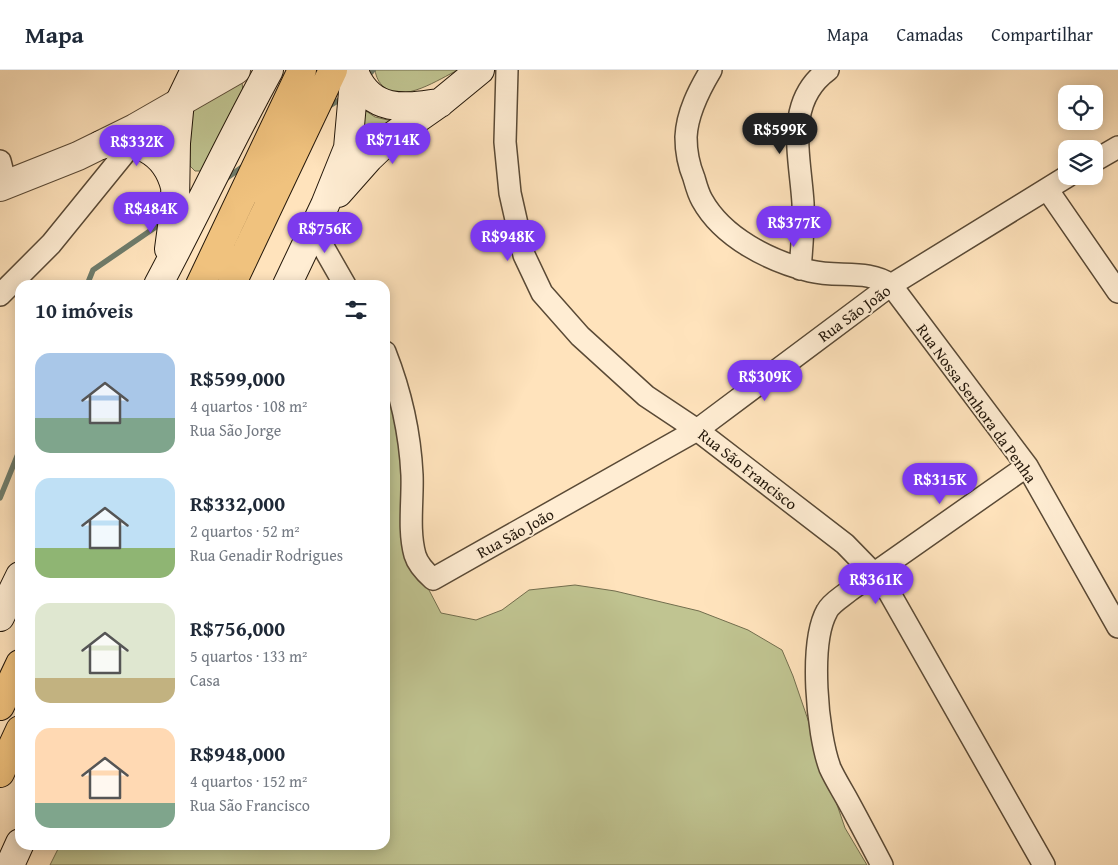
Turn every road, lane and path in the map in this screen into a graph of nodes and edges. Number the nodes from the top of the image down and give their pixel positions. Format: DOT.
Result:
graph roads {
  1 [pos="195,70"];
  2 [pos="236,70"];
  3 [pos="269,70"];
  4 [pos="302,70"];
  5 [pos="480,70"];
  6 [pos="507,70"];
  7 [pos="711,70"];
  8 [pos="828,70"];
  9 [pos="348,71"];
  10 [pos="180,101"];
  11 [pos="442,102"];
  12 [pos="133,143"];
  13 [pos="101,145"];
  14 [pos="1118,147"];
  15 [pos="1103,156"];
  16 [pos="2,178"];
  17 [pos="1058,182"];
  18 [pos="175,188"];
  19 [pos="1047,189"];
  20 [pos="325,205"];
  21 [pos="313,229"];
  22 [pos="800,268"];
  23 [pos="160,280"];
  24 [pos="161,280"];
  25 [pos="202,280"];
  26 [pos="234,280"];
  27 [pos="289,280"];
  28 [pos="341,280"];
  29 [pos="891,285"];
  30 [pos="1118,292"];
  31 [pos="0,295"];
  32 [pos="390,367"];
  33 [pos="697,430"];
  34 [pos="1027,466"];
  35 [pos="874,573"];
  36 [pos="15,586"];
  37 [pos="0,617"];
  38 [pos="1118,627"];
  39 [pos="15,674"];
  40 [pos="0,706"];
  41 [pos="15,740"];
  42 [pos="0,772"];
  43 [pos="17,850"];
  44 [pos="10,865"];
  45 [pos="882,865"];
  46 [pos="1044,865"];
  1 -- 10 [label="main road"];
  2 -- 10 [label="main road"];
  3 -- 24 [label="main road"];
  4 -- 25 [label="highway"];
  5 -- 11 [label="main road"];
  6 -- 33 [label="street, Rua São Francisco"];
  7 -- 22 [label="street"];
  8 -- 22 [label="street"];
  9 -- 11 [label="main road"];
  9 -- 20 [label="main road"];
  9 -- 26 [label="highway"];
  10 -- 13 [label="main road"];
  10 -- 18 [label="main road"];
  11 -- 20 [label="main road"];
  12 -- 13 [label="main road"];
  12 -- 18 [label="main road"];
  12 -- 31 [label="street"];
  13 -- 16 [label="main road"];
  14 -- 15 [label="street"];
  17 -- 19 [label="street, Rua São João"];
  18 -- 23 [label="main road"];
  19 -- 29 [label="street, Rua São João"];
  19 -- 30 [label="street"];
  20 -- 21 [label="main road"];
  21 -- 27 [label="main road"];
  21 -- 28 [label="street"];
  22 -- 29 [label="street"];
  29 -- 33 [label="street, Rua São João"];
  29 -- 34 [label="street, Rua Nossa Senhora da Penha"];
  32 -- 33 [label="street, Rua São João"];
  33 -- 35 [label="street, Rua São Francisco"];
  34 -- 35 [label="street"];
  34 -- 38 [label="street, Rua Nossa Senhora da Penha"];
  35 -- 45 [label="street"];
  35 -- 46 [label="street, Rua São Francisco"];
  36 -- 37 [label="main road"];
  39 -- 40 [label="highway"];
  41 -- 42 [label="highway"];
  43 -- 44 [label="main road"];
}
